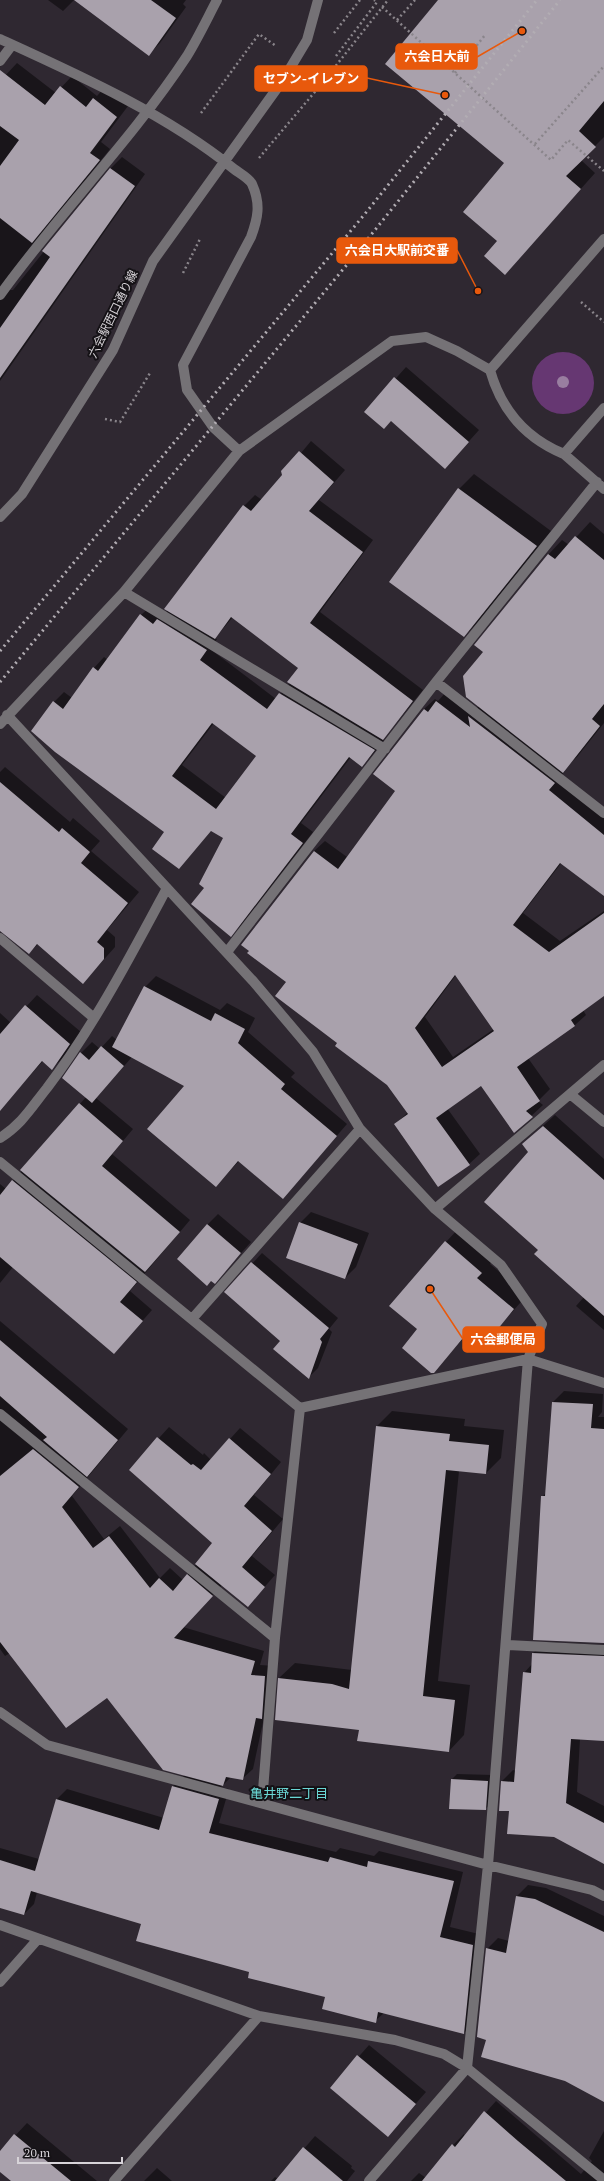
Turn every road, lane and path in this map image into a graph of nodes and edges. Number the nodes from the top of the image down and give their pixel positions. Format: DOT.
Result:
graph roads {
  1 [pos="217,0"];
  2 [pos="318,0"];
  3 [pos="374,0"];
  4 [pos="388,0"];
  5 [pos="415,0"];
  6 [pos="382,7"];
  7 [pos="397,20"];
  8 [pos="259,34"];
  9 [pos="485,35"];
  10 [pos="0,39"];
  11 [pos="12,45"];
  12 [pos="336,56"];
  13 [pos="0,61"];
  14 [pos="604,66"];
  15 [pos="455,73"];
  16 [pos="146,112"];
  17 [pos="201,113"];
  18 [pos="535,144"];
  19 [pos="224,161"];
  20 [pos="255,162"];
  21 [pos="604,171"];
  22 [pos="201,238"];
  23 [pos="604,239"];
  24 [pos="183,273"];
  25 [pos="0,295"];
  26 [pos="579,300"];
  27 [pos="604,322"];
  28 [pos="490,370"];
  29 [pos="150,373"];
  30 [pos="604,408"];
  31 [pos="105,419"];
  32 [pos="239,451"];
  33 [pos="564,454"];
  34 [pos="600,485"];
  35 [pos="0,518"];
  36 [pos="124,592"];
  37 [pos="436,682"];
  38 [pos="3,719"];
  39 [pos="385,749"];
  40 [pos="604,813"];
  41 [pos="167,888"];
  42 [pos="0,938"];
  43 [pos="227,952"];
  44 [pos="94,1018"];
  45 [pos="604,1065"];
  46 [pos="570,1094"];
  47 [pos="604,1122"];
  48 [pos="360,1129"];
  49 [pos="0,1138"];
  50 [pos="0,1162"];
  51 [pos="435,1209"];
  52 [pos="192,1319"];
  53 [pos="528,1359"];
  54 [pos="604,1383"];
  55 [pos="300,1408"];
  56 [pos="0,1414"];
  57 [pos="275,1638"];
  58 [pos="506,1644"];
  59 [pos="604,1650"];
  60 [pos="0,1712"];
  61 [pos="262,1803"];
  62 [pos="488,1865"];
  63 [pos="604,1896"];
  64 [pos="0,1925"];
  65 [pos="38,1939"];
  66 [pos="0,1982"];
  67 [pos="259,2016"];
  68 [pos="467,2068"];
  69 [pos="604,2180"];
  70 [pos="114,2181"];
  71 [pos="369,2181"];
  1 -- 16 [label="street"];
  2 -- 19 [label="street, 六会駅西口通り線"];
  3 -- 12 [label="path"];
  4 -- 6 [label="path"];
  5 -- 7 [label="path"];
  6 -- 7 [label="path"];
  6 -- 20 [label="path"];
  7 -- 15 [label="path"];
  8 -- 17 [label="path"];
  9 -- 15 [label="path"];
  10 -- 11 [label="street"];
  11 -- 13 [label="street"];
  11 -- 16 [label="street"];
  14 -- 18 [label="path"];
  15 -- 18 [label="path"];
  16 -- 19 [label="street"];
  16 -- 25 [label="street"];
  18 -- 21 [label="path"];
  19 -- 32 [label="street"];
  19 -- 35 [label="street, 六会駅西口通り線"];
  22 -- 24 [label="path"];
  23 -- 28 [label="street"];
  26 -- 27 [label="path"];
  28 -- 32 [label="street"];
  28 -- 33 [label="street"];
  29 -- 31 [label="path"];
  30 -- 33 [label="street"];
  32 -- 36 [label="street"];
  33 -- 34 [label="street"];
  34 -- 37 [label="street"];
  36 -- 38 [label="street"];
  36 -- 39 [label="street"];
  37 -- 39 [label="street"];
  37 -- 40 [label="street"];
  38 -- 41 [label="street"];
  39 -- 43 [label="street"];
  41 -- 43 [label="street"];
  41 -- 44 [label="street"];
  42 -- 44 [label="street"];
  43 -- 48 [label="street"];
  44 -- 49 [label="street"];
  45 -- 46 [label="street"];
  46 -- 47 [label="street"];
  46 -- 51 [label="street"];
  48 -- 51 [label="street"];
  48 -- 52 [label="street"];
  50 -- 52 [label="street"];
  51 -- 53 [label="street"];
  52 -- 55 [label="street"];
  53 -- 54 [label="street"];
  53 -- 55 [label="street"];
  53 -- 58 [label="street"];
  55 -- 57 [label="street"];
  56 -- 57 [label="street"];
  57 -- 61 [label="street"];
  58 -- 59 [label="street"];
  58 -- 62 [label="street"];
  60 -- 61 [label="street"];
  61 -- 62 [label="street"];
  62 -- 63 [label="street"];
  62 -- 68 [label="street"];
  64 -- 65 [label="street"];
  65 -- 66 [label="street"];
  65 -- 67 [label="street"];
  67 -- 68 [label="street"];
  67 -- 70 [label="street"];
  68 -- 69 [label="street"];
  68 -- 71 [label="street"];
}
